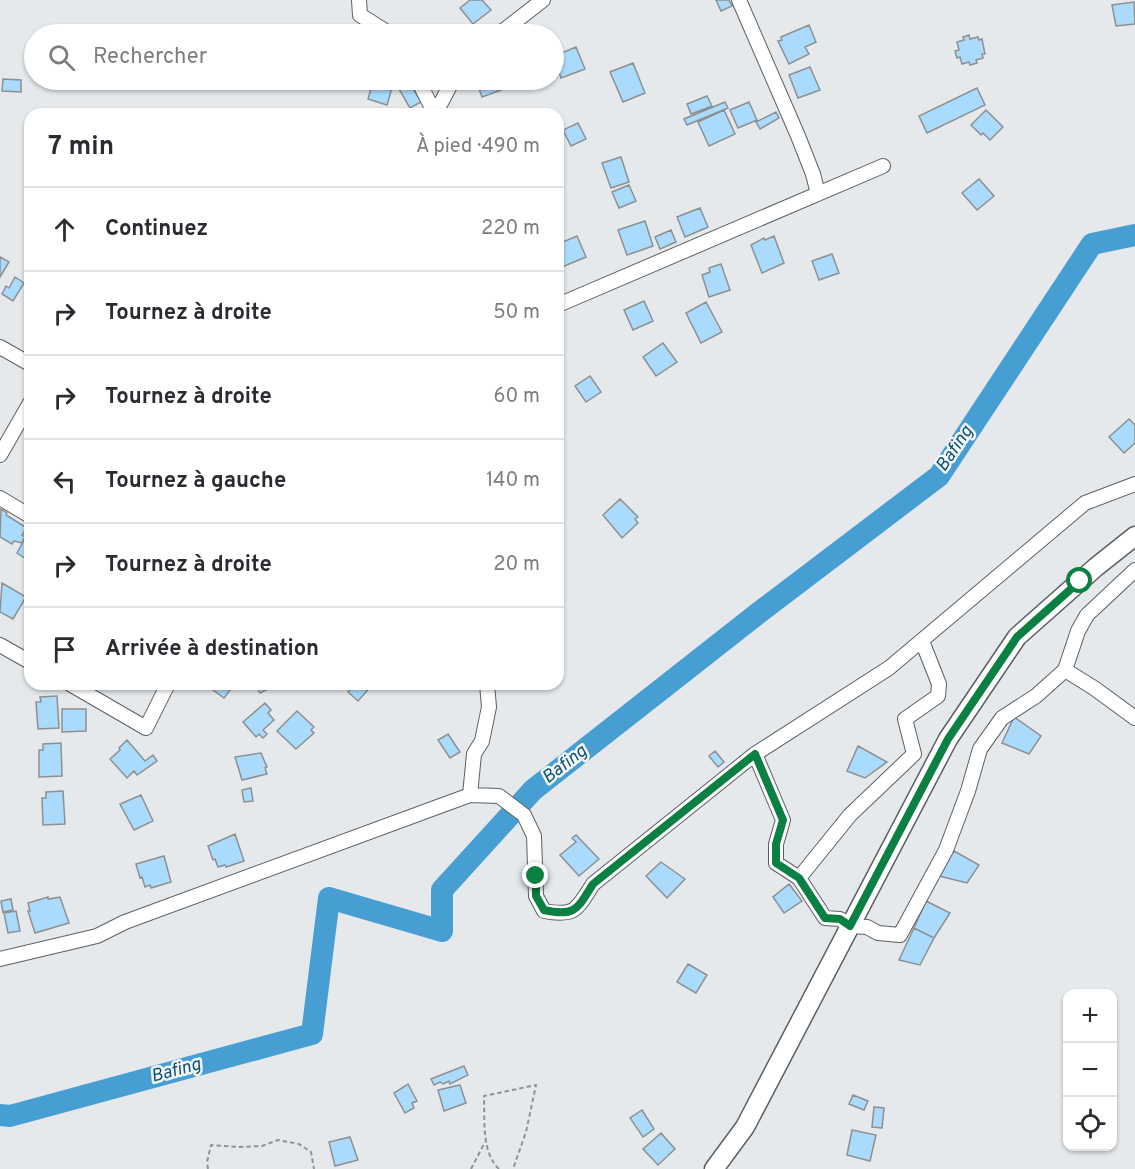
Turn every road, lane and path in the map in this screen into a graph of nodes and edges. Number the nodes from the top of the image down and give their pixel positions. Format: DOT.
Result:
graph roads {
  1 [pos="359,0"];
  2 [pos="543,0"];
  3 [pos="739,0"];
  4 [pos="374,24"];
  5 [pos="512,24"];
  6 [pos="423,90"];
  7 [pos="448,90"];
  8 [pos="432,108"];
  9 [pos="438,108"];
  10 [pos="883,166"];
  11 [pos="818,194"];
  12 [pos="564,302"];
  13 [pos="0,347"];
  14 [pos="24,361"];
  15 [pos="24,413"];
  16 [pos="0,455"];
  17 [pos="1135,484"];
  18 [pos="0,498"];
  19 [pos="24,512"];
  20 [pos="1135,536"];
  21 [pos="1135,570"];
  22 [pos="922,641"];
  23 [pos="0,645"];
  24 [pos="24,659"];
  25 [pos="1065,670"];
  26 [pos="80,690"];
  27 [pos="165,690"];
  28 [pos="488,690"];
  29 [pos="1135,718"];
  30 [pos="755,754"];
  31 [pos="470,795"];
  32 [pos="799,878"];
  33 [pos="850,926"];
  34 [pos="0,959"];
  35 [pos="486,1141"];
  36 [pos="208,1169"];
  37 [pos="314,1169"];
  38 [pos="471,1169"];
  39 [pos="499,1169"];
  40 [pos="513,1169"];
  41 [pos="714,1169"];
  1 -- 4 [label="street"];
  2 -- 5 [label="street"];
  3 -- 11 [label="street"];
  6 -- 8 [label="street"];
  7 -- 9 [label="street"];
  10 -- 11 [label="street"];
  11 -- 12 [label="street"];
  13 -- 14 [label="street"];
  15 -- 16 [label="street"];
  17 -- 22 [label="street"];
  18 -- 19 [label="street"];
  20 -- 33 [label="main road"];
  21 -- 25 [label="street"];
  22 -- 30 [label="street"];
  22 -- 32 [label="street"];
  23 -- 24 [label="street"];
  25 -- 29 [label="street"];
  25 -- 33 [label="street"];
  26 -- 27 [label="street"];
  28 -- 31 [label="street"];
  30 -- 31 [label="street"];
  30 -- 32 [label="street"];
  31 -- 34 [label="street"];
  32 -- 33 [label="street"];
  33 -- 41 [label="main road"];
  35 -- 38 [label="path"];
  35 -- 39 [label="path"];
  35 -- 40 [label="path"];
  36 -- 37 [label="path"];
}
